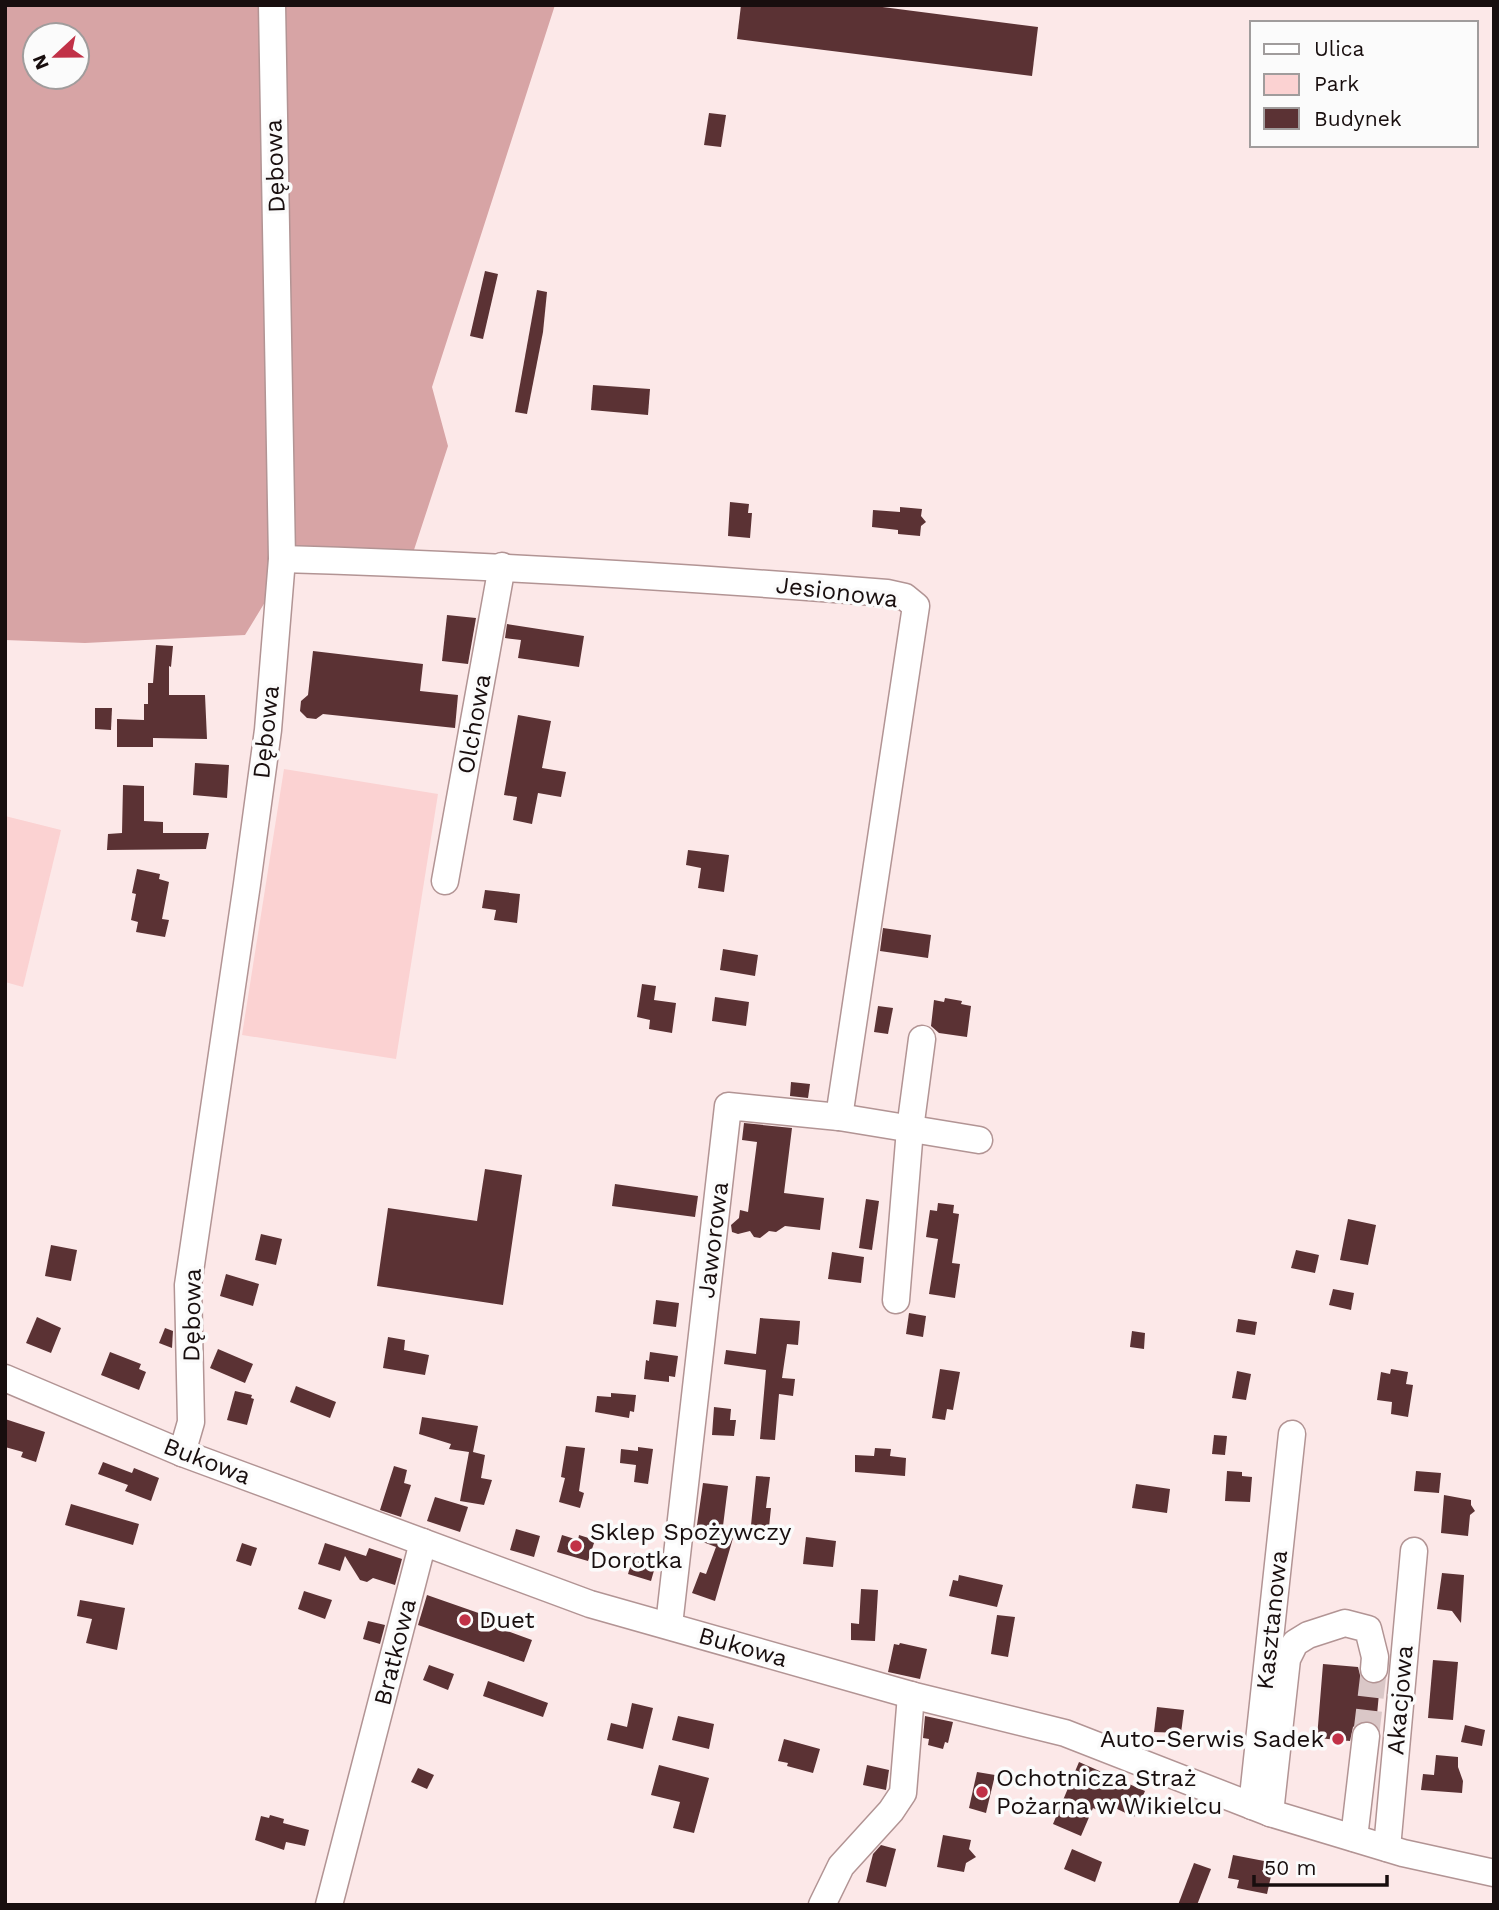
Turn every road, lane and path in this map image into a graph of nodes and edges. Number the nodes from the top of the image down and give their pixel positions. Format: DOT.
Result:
graph roads {
  1 [pos="272,5"];
  2 [pos="282,559"];
  3 [pos="502,566"];
  4 [pos="446,881"];
  5 [pos="922,1039"];
  6 [pos="839,1117"];
  7 [pos="911,1129"];
  8 [pos="979,1140"];
  9 [pos="896,1300"];
  10 [pos="5,1378"];
  11 [pos="1292,1434"];
  12 [pos="182,1453"];
  13 [pos="423,1542"];
  14 [pos="1414,1551"];
  15 [pos="669,1625"];
  16 [pos="1374,1669"];
  17 [pos="911,1695"];
  18 [pos="1366,1736"];
  19 [pos="1261,1809"];
  20 [pos="1354,1838"];
  21 [pos="1387,1849"];
  22 [pos="1494,1873"];
  23 [pos="329,1905"];
  24 [pos="822,1905"];
  1 -- 2 [label="street, Dębowa"];
  2 -- 3 [label="street, Jesionowa"];
  2 -- 12 [label="street, Dębowa"];
  3 -- 4 [label="street, Olchowa"];
  3 -- 6 [label="street, Jesionowa"];
  5 -- 7 [label="street"];
  6 -- 7 [label="street, Jaworowa"];
  6 -- 15 [label="street, Jaworowa"];
  7 -- 8 [label="street, Jaworowa"];
  7 -- 9 [label="street"];
  10 -- 12 [label="street, Bukowa"];
  11 -- 19 [label="street, Kasztanowa"];
  12 -- 13 [label="street, Bukowa"];
  13 -- 15 [label="street, Bukowa"];
  13 -- 23 [label="street, Bratkowa"];
  14 -- 21 [label="street, Akacjowa"];
  15 -- 17 [label="street, Bukowa"];
  16 -- 19 [label="street"];
  17 -- 19 [label="street, Bukowa"];
  17 -- 24 [label="street"];
  18 -- 20 [label="street"];
  19 -- 20 [label="street, Bukowa"];
  20 -- 21 [label="street, Bukowa"];
  21 -- 22 [label="street, Bukowa"];
}
